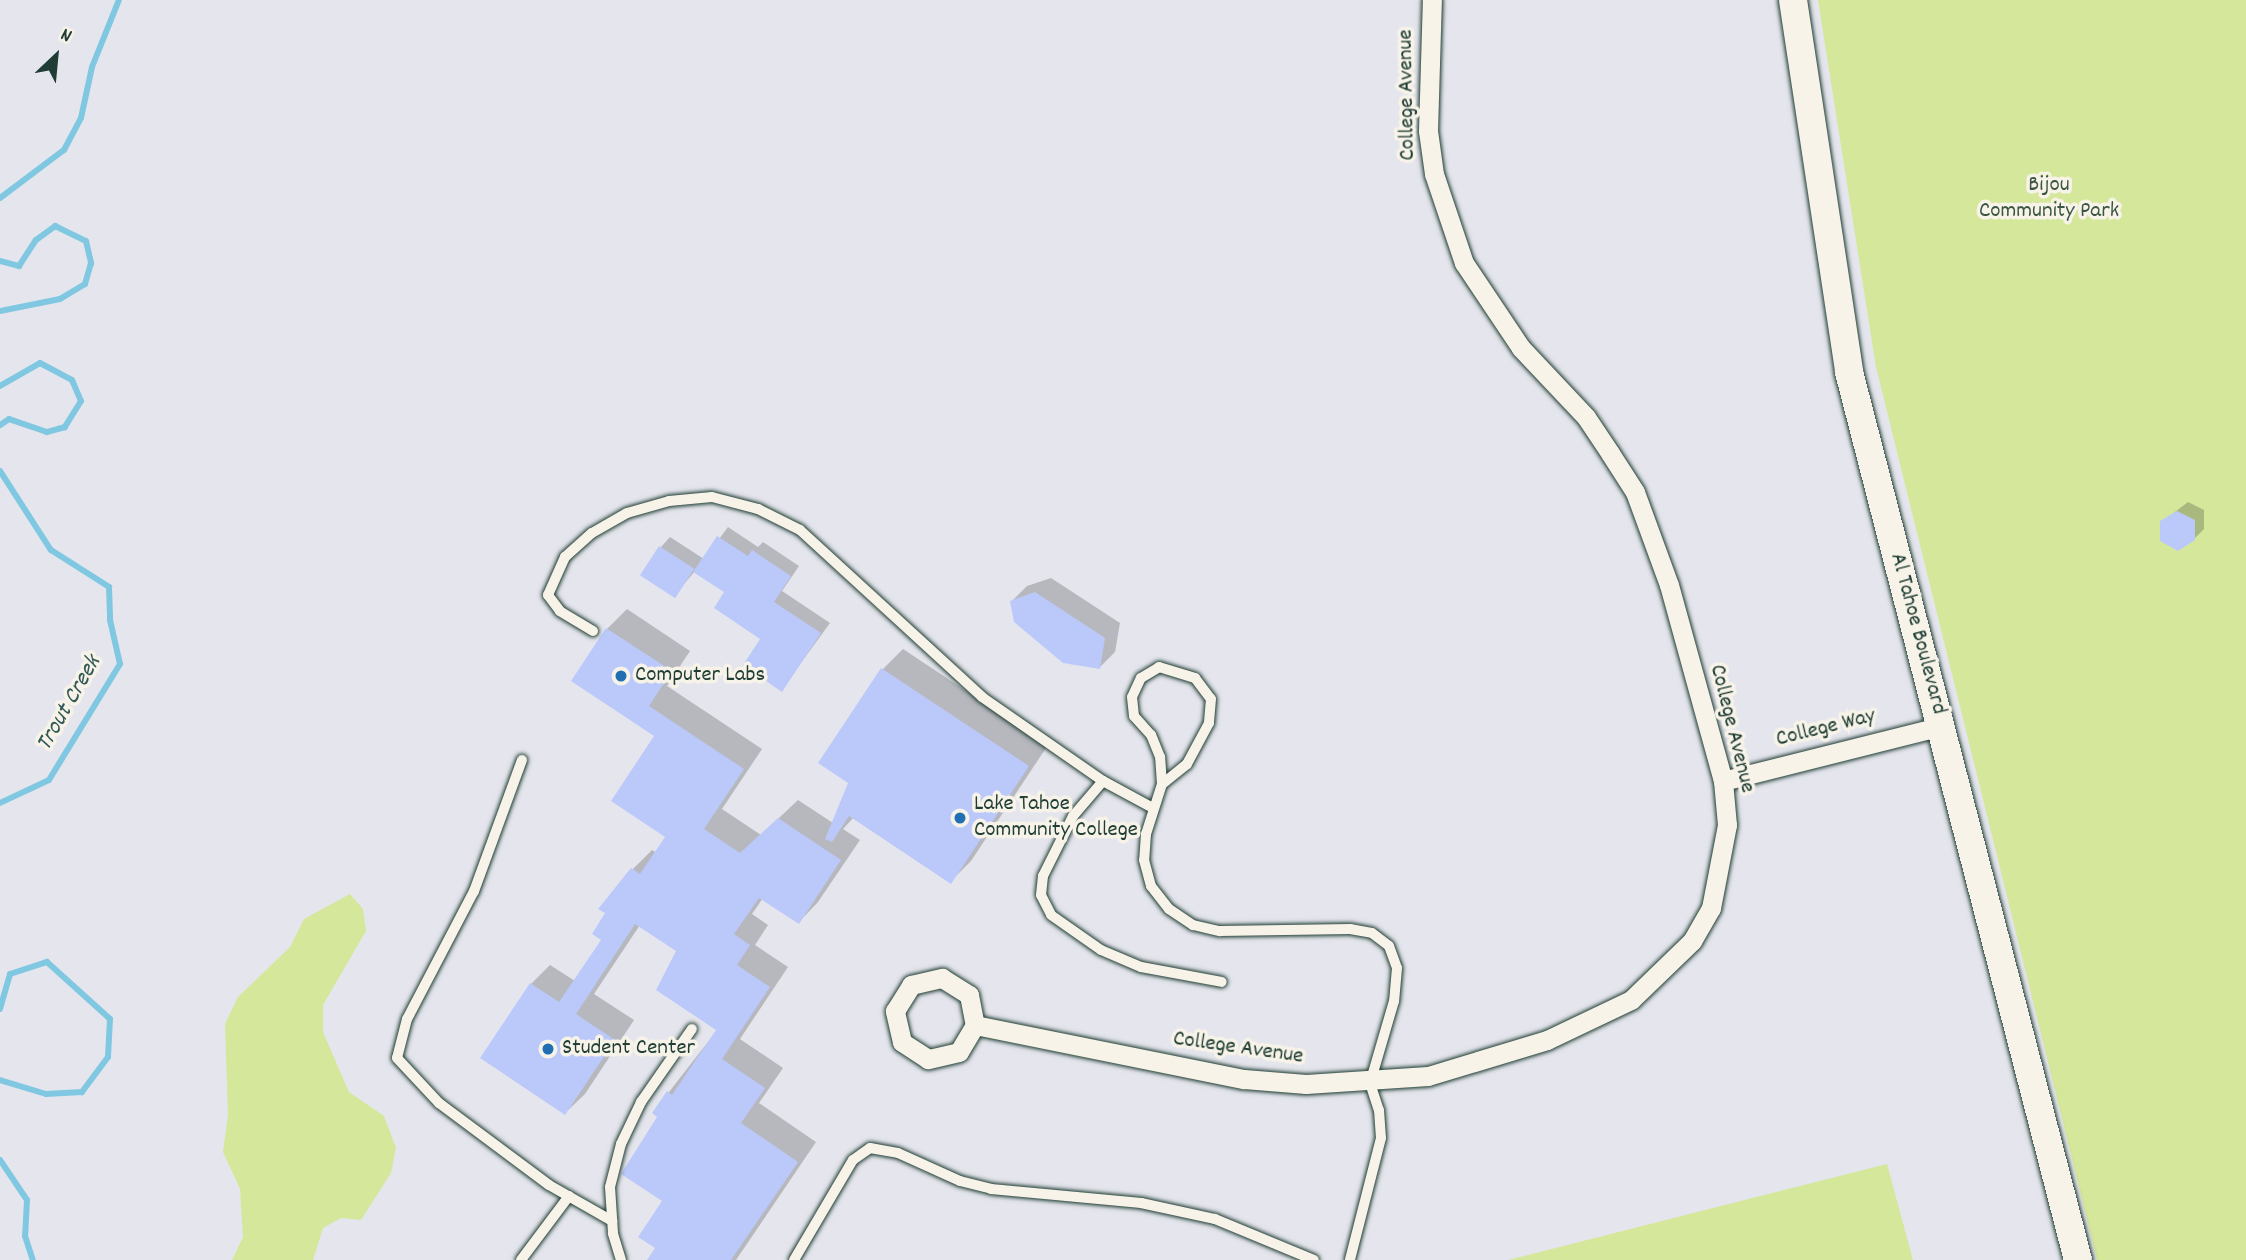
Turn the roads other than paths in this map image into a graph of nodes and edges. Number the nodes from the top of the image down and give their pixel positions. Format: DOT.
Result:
graph roads {
  1 [pos="1432,0"];
  2 [pos="1793,0"];
  3 [pos="593,631"];
  4 [pos="1941,726"];
  5 [pos="522,760"];
  6 [pos="1103,781"];
  7 [pos="1723,781"];
  8 [pos="1162,785"];
  9 [pos="1153,808"];
  10 [pos="1223,982"];
  11 [pos="975,1025"];
  12 [pos="692,1030"];
  13 [pos="1370,1083"];
  14 [pos="569,1196"];
  15 [pos="612,1221"];
  16 [pos="521,1260"];
  17 [pos="621,1260"];
  18 [pos="794,1260"];
  19 [pos="1314,1260"];
  20 [pos="1350,1260"];
  21 [pos="2078,1260"];
  1 -- 7 [label="street, College Avenue"];
  2 -- 4 [label="main road, Al Tahoe Boulevard"];
  3 -- 6 [label="lane"];
  4 -- 7 [label="street, College Way"];
  4 -- 21 [label="main road, Al Tahoe Boulevard"];
  5 -- 14 [label="lane"];
  6 -- 9 [label="lane"];
  6 -- 10 [label="lane"];
  7 -- 13 [label="street, College Avenue"];
  8 -- 8 [label="lane"];
  8 -- 9 [label="lane"];
  9 -- 13 [label="lane"];
  11 -- 11 [label="street"];
  11 -- 13 [label="street, College Avenue"];
  12 -- 15 [label="lane"];
  13 -- 20 [label="lane"];
  14 -- 15 [label="lane"];
  14 -- 16 [label="lane"];
  15 -- 17 [label="lane"];
  18 -- 19 [label="lane"];
}
